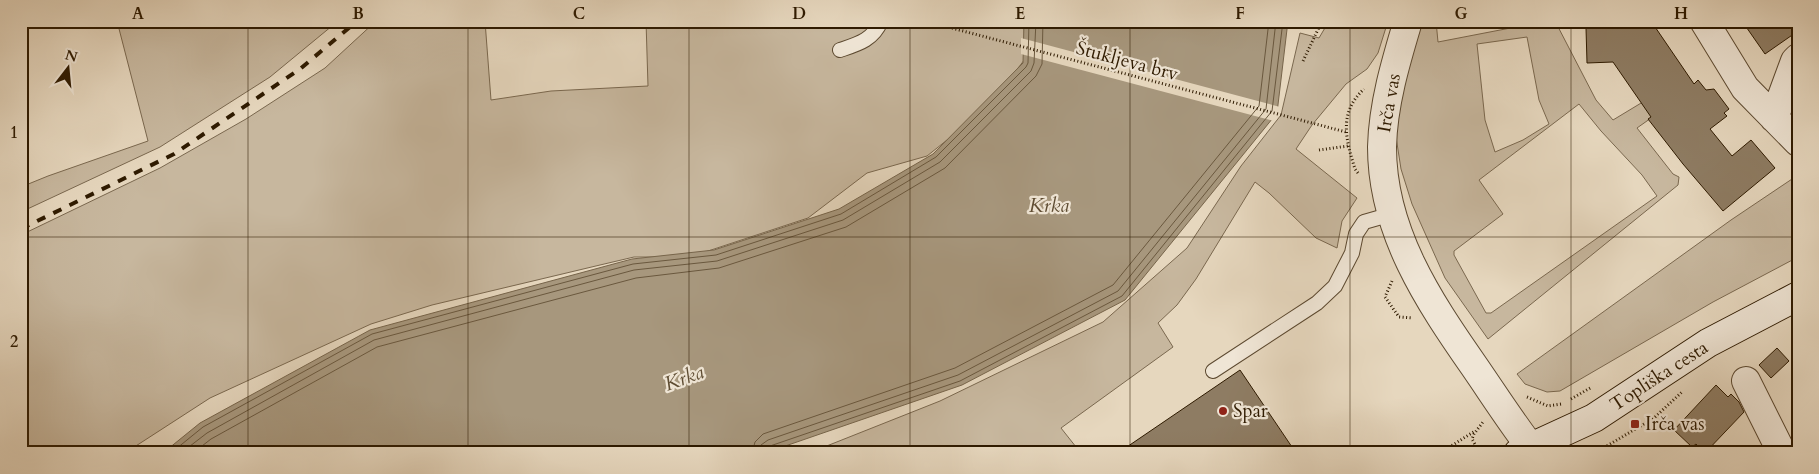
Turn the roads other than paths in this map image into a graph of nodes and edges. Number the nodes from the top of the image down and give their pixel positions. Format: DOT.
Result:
graph roads {
  1 [pos="881,21"];
  2 [pos="1408,21"];
  3 [pos="1704,21"];
  4 [pos="840,50"];
  5 [pos="1798,58"];
  6 [pos="1774,118"];
  7 [pos="1798,142"];
  8 [pos="1392,214"];
  9 [pos="1798,296"];
  10 [pos="1213,372"];
  11 [pos="1746,381"];
  12 [pos="1528,451"];
  13 [pos="1782,453"];
  1 -- 4 [label="lane"];
  2 -- 8 [label="street, Irča vas"];
  3 -- 6 [label="street"];
  5 -- 6 [label="street"];
  6 -- 7 [label="street"];
  8 -- 10 [label="lane"];
  8 -- 12 [label="street, Irča vas"];
  9 -- 12 [label="street, Topliška cesta"];
  11 -- 13 [label="street"];
}
